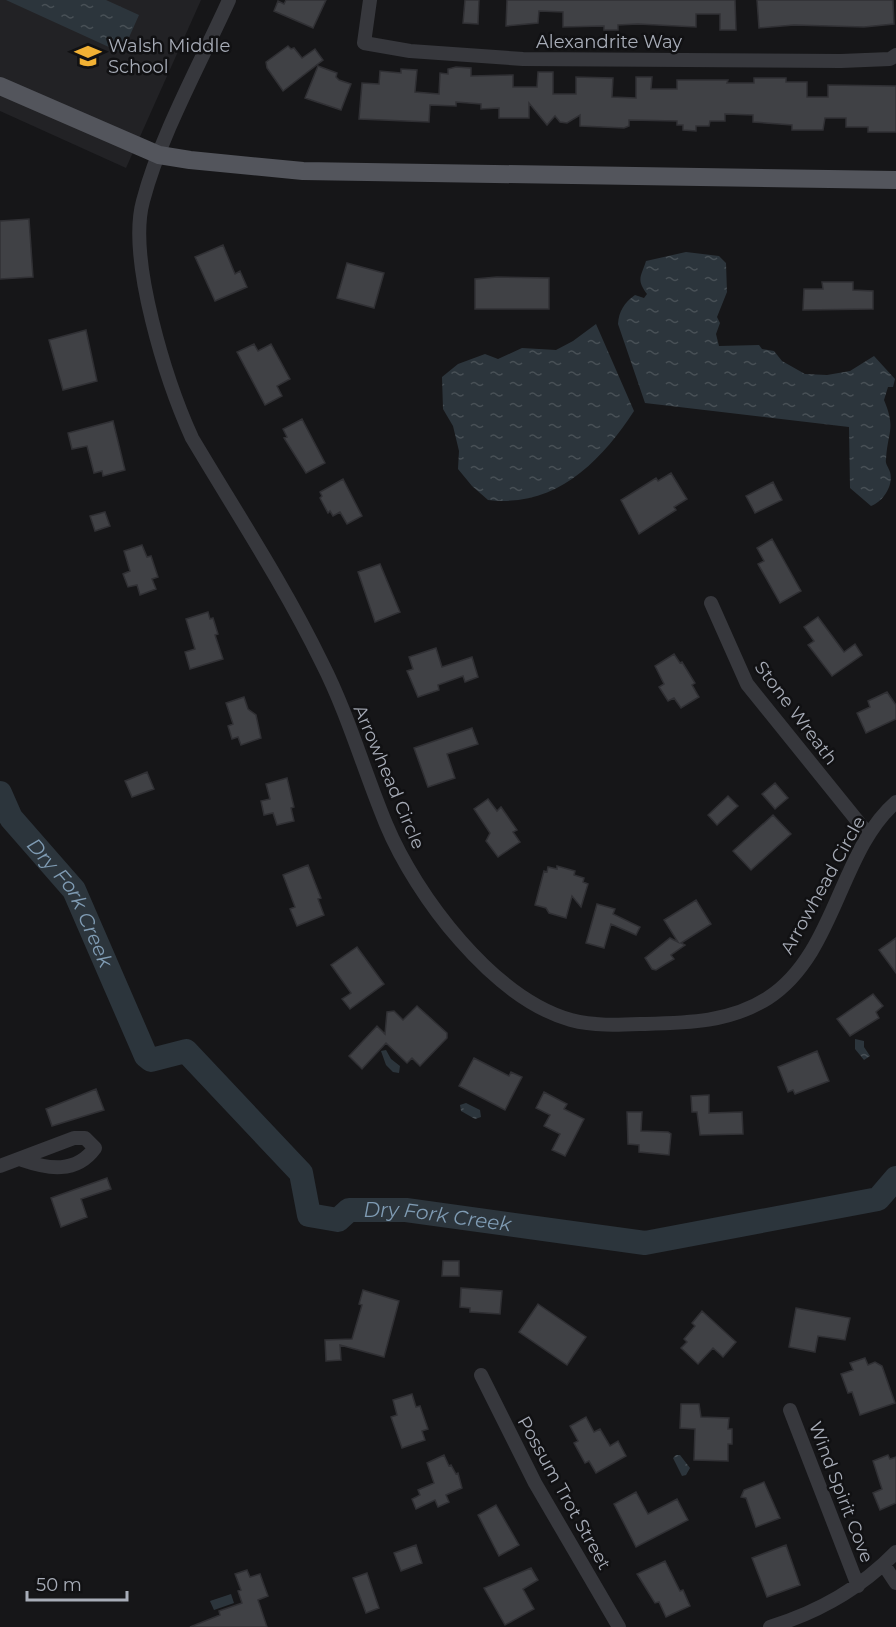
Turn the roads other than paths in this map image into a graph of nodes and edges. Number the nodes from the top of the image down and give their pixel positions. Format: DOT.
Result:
graph roads {
  1 [pos="229,0"];
  2 [pos="370,0"];
  3 [pos="896,55"];
  4 [pos="0,86"];
  5 [pos="159,155"];
  6 [pos="896,180"];
  7 [pos="711,603"];
  8 [pos="896,802"];
  9 [pos="868,834"];
  10 [pos="22,1160"];
  11 [pos="0,1166"];
  12 [pos="481,1375"];
  13 [pos="790,1410"];
  14 [pos="896,1552"];
  15 [pos="884,1565"];
  16 [pos="896,1583"];
  17 [pos="858,1586"];
  18 [pos="619,1627"];
  19 [pos="770,1627"];
  1 -- 5 [label="street, Arrowhead Circle"];
  2 -- 3 [label="street, Alexandrite Way"];
  4 -- 5 [label="main road"];
  5 -- 6 [label="main road"];
  5 -- 9 [label="street, Arrowhead Circle"];
  7 -- 9 [label="street, Stone Wreath"];
  8 -- 9 [label="street, Arrowhead Circle"];
  10 -- 11 [label="street"];
  12 -- 18 [label="street, Possum Trot Street"];
  13 -- 17 [label="street, Wind Spirit Cove"];
  14 -- 15 [label="street"];
  15 -- 16 [label="street"];
  15 -- 17 [label="street"];
  17 -- 19 [label="street"];
}
